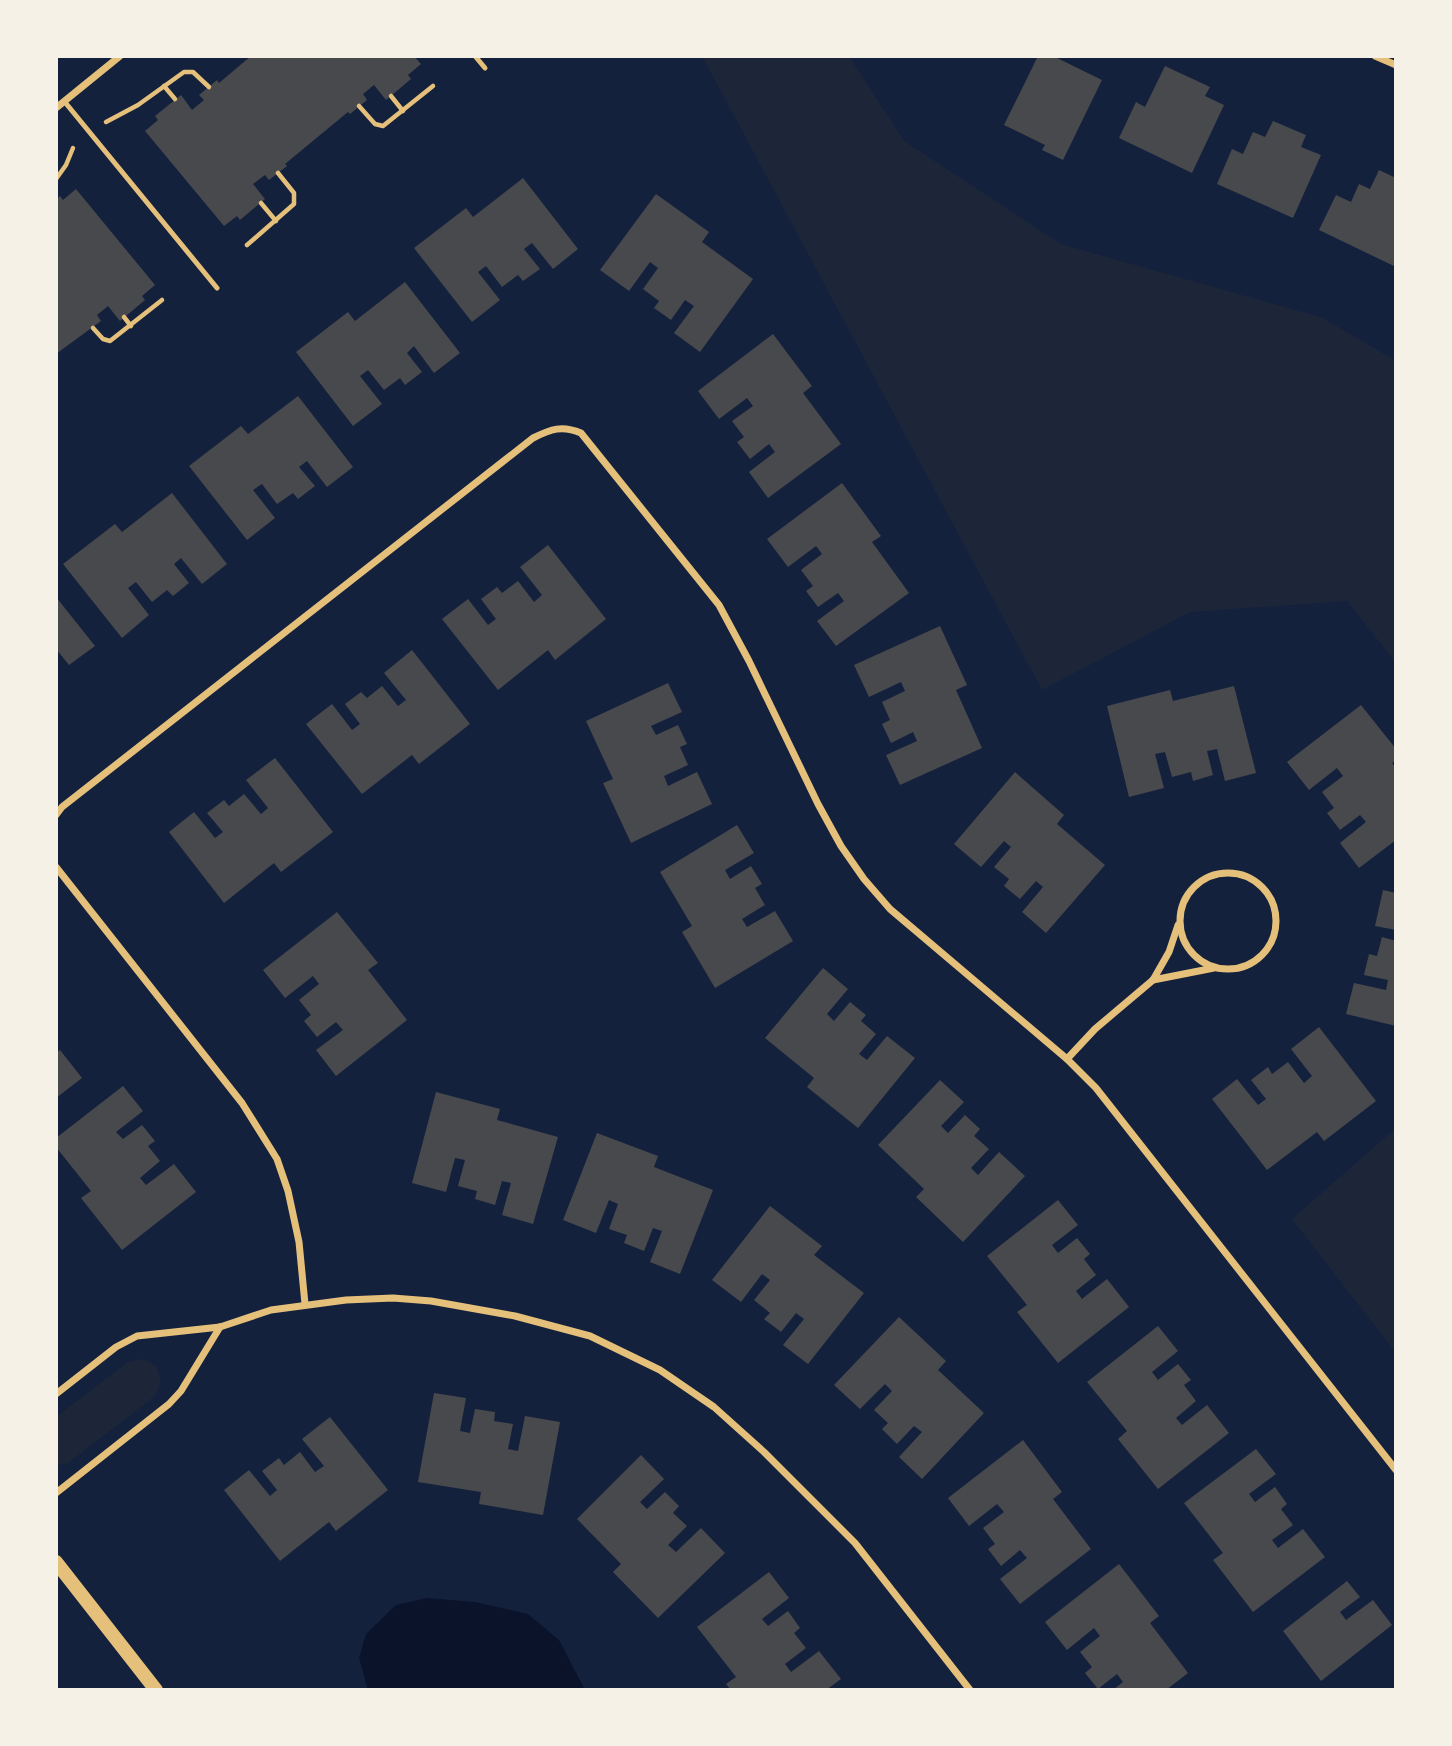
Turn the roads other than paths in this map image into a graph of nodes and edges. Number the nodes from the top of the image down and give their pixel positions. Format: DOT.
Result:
graph roads {
  1 [pos="120,56"];
  2 [pos="475,56"];
  3 [pos="1375,56"];
  4 [pos="1396,65"];
  5 [pos="485,68"];
  6 [pos="64,101"];
  7 [pos="56,108"];
  8 [pos="217,288"];
  9 [pos="56,814"];
  10 [pos="56,867"];
  11 [pos="1179,922"];
  12 [pos="1216,968"];
  13 [pos="1153,980"];
  14 [pos="1067,1059"];
  15 [pos="305,1304"];
  16 [pos="220,1327"];
  17 [pos="56,1394"];
  18 [pos="1396,1470"];
  19 [pos="56,1493"];
  20 [pos="56,1562"];
  21 [pos="156,1690"];
  22 [pos="971,1690"];
  1 -- 6 [label="street"];
  2 -- 5 [label="lane"];
  3 -- 4 [label="street"];
  6 -- 7 [label="street"];
  6 -- 8 [label="lane"];
  9 -- 14 [label="street"];
  10 -- 15 [label="street"];
  11 -- 12 [label="street"];
  11 -- 12 [label="street"];
  11 -- 13 [label="street"];
  12 -- 13 [label="street"];
  13 -- 14 [label="street"];
  14 -- 18 [label="street"];
  15 -- 16 [label="street"];
  15 -- 22 [label="street"];
  16 -- 17 [label="street"];
  16 -- 19 [label="street"];
  20 -- 21 [label="main road"];
}
